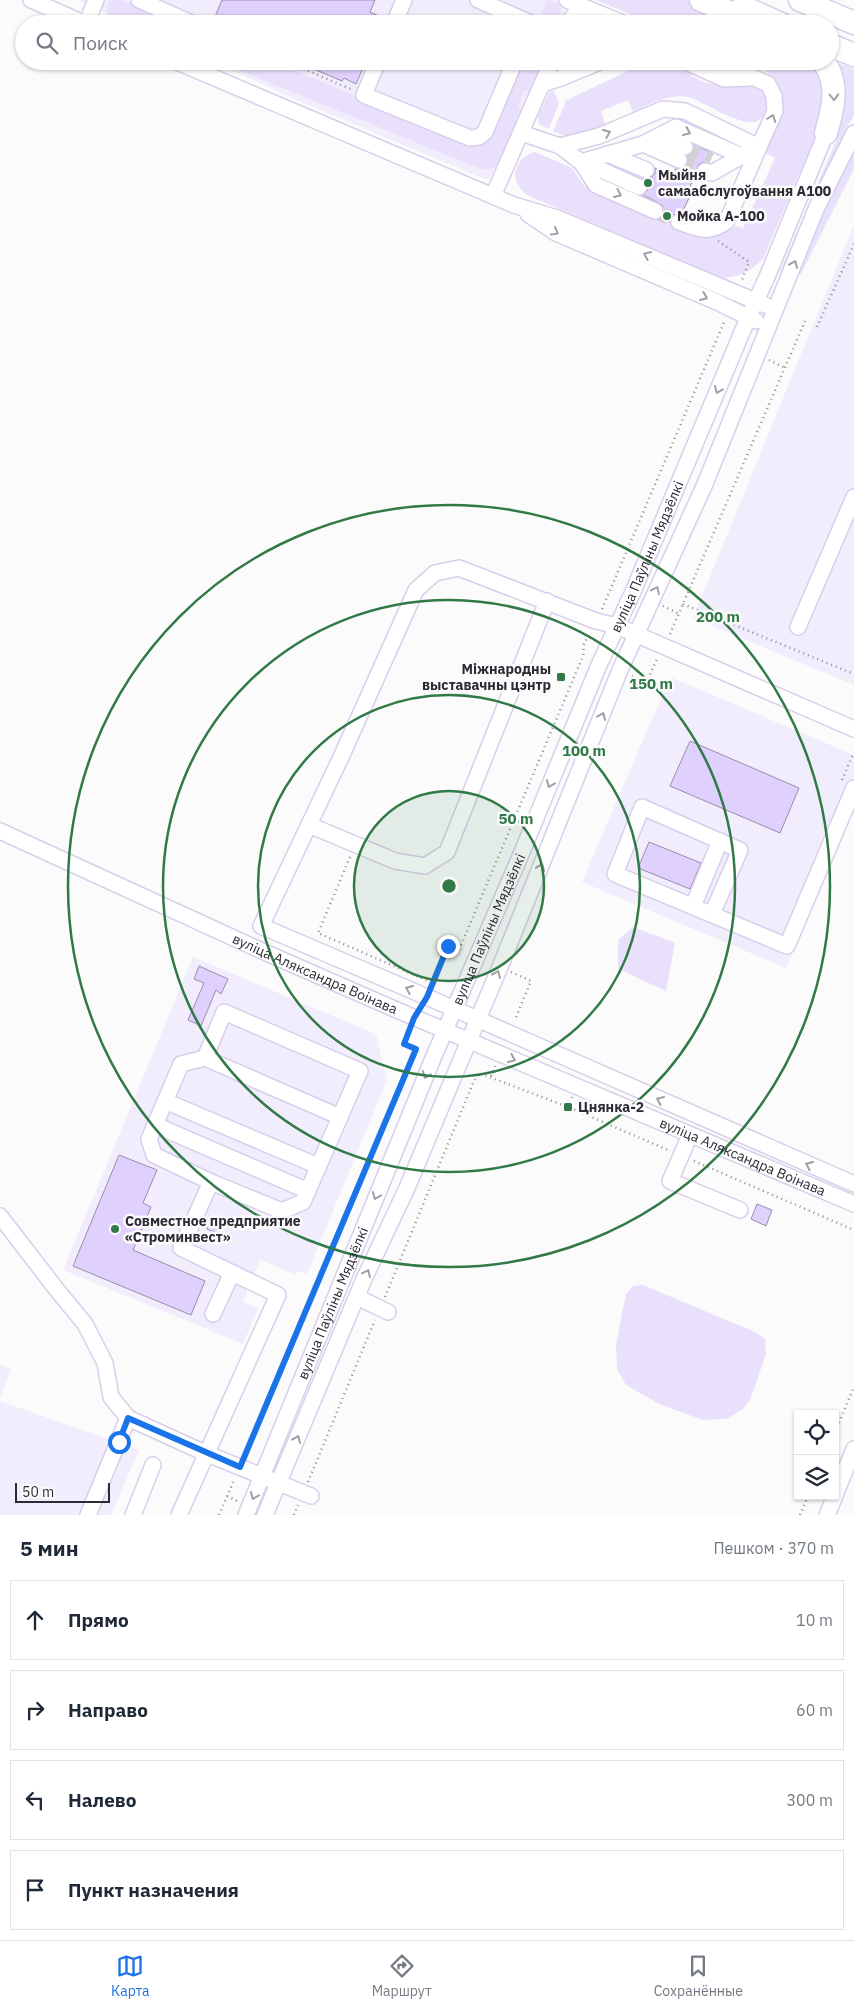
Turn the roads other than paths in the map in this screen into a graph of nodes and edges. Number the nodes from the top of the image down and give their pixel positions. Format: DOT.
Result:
graph roads {
  1 [pos="31,0"];
  2 [pos="96,0"];
  3 [pos="139,0"];
  4 [pos="404,0"];
  5 [pos="478,0"];
  6 [pos="567,0"];
  7 [pos="701,0"];
  8 [pos="726,0"];
  9 [pos="800,0"];
  10 [pos="584,8"];
  11 [pos="65,15"];
  12 [pos="90,15"];
  13 [pos="173,15"];
  14 [pos="398,15"];
  15 [pos="512,15"];
  16 [pos="574,15"];
  17 [pos="602,15"];
  18 [pos="735,15"];
  19 [pos="760,15"];
  20 [pos="835,15"];
  21 [pos="839,17"];
  22 [pos="854,23"];
  23 [pos="839,49"];
  24 [pos="854,55"];
  25 [pos="196,70"];
  26 [pos="374,70"];
  27 [pos="511,70"];
  28 [pos="548,70"];
  29 [pos="581,70"];
  30 [pos="704,70"];
  31 [pos="736,70"];
  32 [pos="827,70"];
  33 [pos="754,78"];
  34 [pos="542,84"];
  35 [pos="826,133"];
  36 [pos="854,133"];
  37 [pos="521,134"];
  38 [pos="659,136"];
  39 [pos="643,144"];
  40 [pos="560,146"];
  41 [pos="759,147"];
  42 [pos="742,156"];
  43 [pos="592,159"];
  44 [pos="708,165"];
  45 [pos="493,196"];
  46 [pos="514,205"];
  47 [pos="654,211"];
  48 [pos="679,222"];
  49 [pos="756,301"];
  50 [pos="776,310"];
  51 [pos="748,318"];
  52 [pos="768,327"];
  53 [pos="854,497"];
  54 [pos="548,601"];
  55 [pos="617,626"];
  56 [pos="798,627"];
  57 [pos="636,635"];
  58 [pos="854,729"];
  59 [pos="854,788"];
  60 [pos="309,825"];
  61 [pos="0,831"];
  62 [pos="720,841"];
  63 [pos="693,906"];
  64 [pos="712,914"];
  65 [pos="454,1009"];
  66 [pos="477,1019"];
  67 [pos="445,1030"];
  68 [pos="467,1041"];
  69 [pos="204,1058"];
  70 [pos="165,1101"];
  71 [pos="340,1117"];
  72 [pos="155,1125"];
  73 [pos="690,1136"];
  74 [pos="318,1166"];
  75 [pos="210,1182"];
  76 [pos="854,1184"];
  77 [pos="308,1191"];
  78 [pos="854,1204"];
  79 [pos="740,1210"];
  80 [pos="0,1216"];
  81 [pos="232,1273"];
  82 [pos="357,1297"];
  83 [pos="384,1310"];
  84 [pos="212,1314"];
  85 [pos="128,1418"];
  86 [pos="854,1449"];
  87 [pos="205,1453"];
  88 [pos="154,1464"];
  89 [pos="262,1476"];
  90 [pos="278,1484"];
  91 [pos="839,1485"];
  92 [pos="307,1494"];
  93 [pos="833,1500"];
  94 [pos="88,1515"];
  95 [pos="133,1515"];
  96 [pos="179,1515"];
  97 [pos="246,1515"];
  98 [pos="265,1515"];
  99 [pos="827,1515"];
  1 -- 11 [label="street"];
  2 -- 12 [label="street"];
  3 -- 13 [label="street"];
  4 -- 14 [label="street"];
  5 -- 15 [label="street"];
  6 -- 10 [label="street"];
  7 -- 18 [label="highway"];
  8 -- 19 [label="highway"];
  9 -- 20 [label="highway"];
  10 -- 16 [label="street"];
  10 -- 17 [label="street"];
  21 -- 22 [label="highway"];
  23 -- 24 [label="highway"];
  25 -- 45 [label="street"];
  26 -- 27 [label="street"];
  28 -- 34 [label="street"];
  29 -- 34 [label="street"];
  30 -- 33 [label="street"];
  31 -- 33 [label="street"];
  32 -- 35 [label="highway, one-way"];
  41 -- 33 [label="street, one-way"];
  34 -- 37 [label="street"];
  35 -- 49 [label="street, вуліца Паўліны Мядзёлкі"];
  50 -- 36 [label="street, вуліца Паўліны Мядзёлкі, one-way"];
  37 -- 40 [label="street"];
  37 -- 45 [label="street"];
  38 -- 39 [label="street"];
  38 -- 39 [label="street"];
  38 -- 42 [label="street, one-way"];
  39 -- 43 [label="street"];
  40 -- 41 [label="street, one-way"];
  40 -- 43 [label="street"];
  41 -- 42 [label="street"];
  41 -- 48 [label="street"];
  42 -- 44 [label="street"];
  43 -- 43 [label="street"];
  43 -- 47 [label="street, one-way"];
  45 -- 46 [label="street"];
  49 -- 46 [label="street, one-way"];
  46 -- 51 [label="street, one-way"];
  49 -- 50 [label="street"];
  49 -- 51 [label="street, вуліца Паўліны Мядзёлкі"];
  50 -- 52 [label="street, вуліца Паўліны Мядзёлкі"];
  51 -- 52 [label="street"];
  51 -- 55 [label="street, вуліца Паўліны Мядзёлкі, one-way"];
  57 -- 52 [label="street, вуліца Паўліны Мядзёлкі, one-way"];
  53 -- 56 [label="street"];
  54 -- 55 [label="street"];
  54 -- 60 [label="street"];
  54 -- 60 [label="street"];
  55 -- 57 [label="street"];
  55 -- 65 [label="street, вуліца Паўліны Мядзёлкі, one-way"];
  57 -- 58 [label="street"];
  66 -- 57 [label="street, вуліца Паўліны Мядзёлкі, one-way"];
  59 -- 64 [label="street"];
  65 -- 60 [label="street, вуліца Аляксандра Воінава, one-way"];
  61 -- 67 [label="street, вуліца Аляксандра Воінава"];
  62 -- 63 [label="street"];
  62 -- 63 [label="street"];
  62 -- 64 [label="street"];
  63 -- 64 [label="street"];
  65 -- 66 [label="street, вуліца Аляксандра Воінава"];
  65 -- 67 [label="street, вуліца Паўліны Мядзёлкі"];
  66 -- 68 [label="street, вуліца Паўліны Мядзёлкі"];
  76 -- 66 [label="street, вуліца Аляксандра Воінава, one-way"];
  67 -- 68 [label="street, вуліца Аляксандра Воінава"];
  67 -- 89 [label="street, вуліца Паўліны Мядзёлкі, one-way"];
  68 -- 73 [label="street, вуліца Аляксандра Воінава, one-way"];
  82 -- 68 [label="street, вуліца Паўліны Мядзёлкі, one-way"];
  69 -- 70 [label="street"];
  69 -- 71 [label="street"];
  69 -- 71 [label="street"];
  70 -- 72 [label="street"];
  70 -- 74 [label="street"];
  71 -- 74 [label="street"];
  72 -- 75 [label="street"];
  72 -- 77 [label="street"];
  73 -- 78 [label="street, вуліца Аляксандра Воінава"];
  73 -- 79 [label="street"];
  74 -- 77 [label="street"];
  75 -- 77 [label="street"];
  75 -- 81 [label="street"];
  80 -- 85 [label="street"];
  81 -- 84 [label="street"];
  81 -- 87 [label="street"];
  82 -- 83 [label="street"];
  90 -- 82 [label="street, вуліца Паўліны Мядзёлкі, one-way"];
  85 -- 87 [label="street"];
  85 -- 94 [label="street"];
  86 -- 91 [label="street"];
  87 -- 89 [label="street"];
  87 -- 96 [label="street"];
  88 -- 95 [label="street"];
  89 -- 90 [label="street"];
  89 -- 97 [label="street, вуліца Паўліны Мядзёлкі, one-way"];
  90 -- 92 [label="street"];
  90 -- 98 [label="street, вуліца Паўліны Мядзёлкі"];
  93 -- 99 [label="street"];
}
